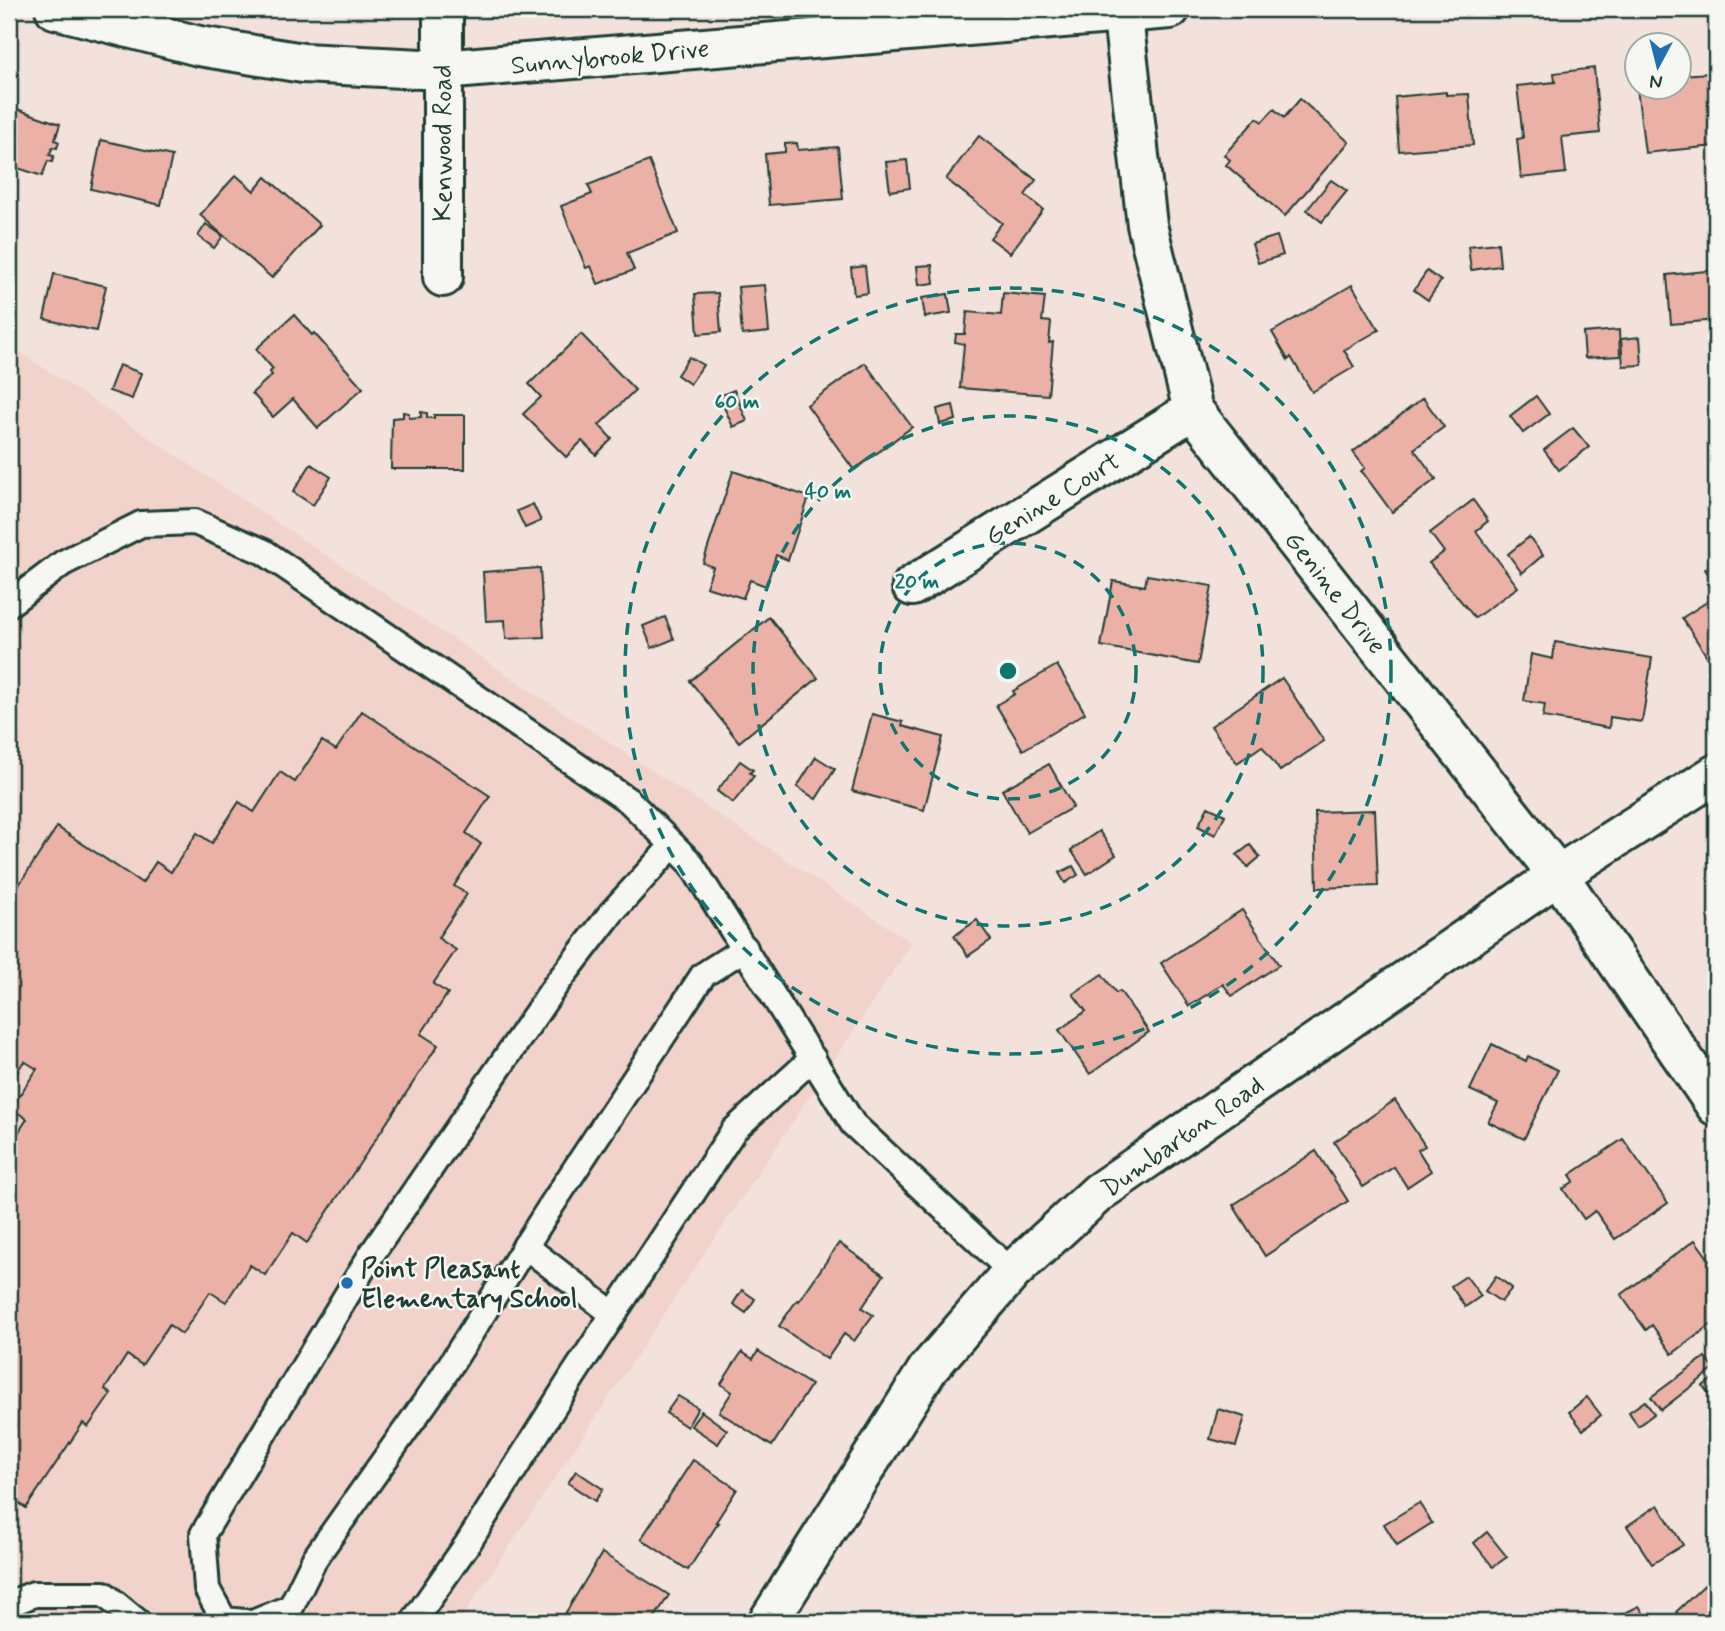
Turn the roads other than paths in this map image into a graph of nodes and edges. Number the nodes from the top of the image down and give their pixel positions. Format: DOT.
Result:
graph roads {
  1 [pos="55,9"];
  2 [pos="443,9"];
  3 [pos="1170,9"];
  4 [pos="1122,11"];
  5 [pos="442,70"];
  6 [pos="443,277"];
  7 [pos="1193,410"];
  8 [pos="912,586"];
  9 [pos="9,604"];
  10 [pos="1716,774"];
  11 [pos="673,845"];
  12 [pos="1558,876"];
  13 [pos="745,948"];
  14 [pos="813,1058"];
  15 [pos="1716,1106"];
  16 [pos="526,1246"];
  17 [pos="1012,1272"];
  18 [pos="613,1314"];
  19 [pos="9,1605"];
  20 [pos="138,1622"];
  21 [pos="245,1622"];
  22 [pos="255,1622"];
  23 [pos="413,1622"];
  24 [pos="768,1622"];
  1 -- 5 [label="street, Sunnybrook Drive"];
  2 -- 5 [label="street, Kenwood Road"];
  3 -- 4 [label="street, Sunnybrook Drive"];
  4 -- 5 [label="street, Sunnybrook Drive"];
  4 -- 7 [label="street, Genine Drive"];
  5 -- 6 [label="street, Kenwood Road"];
  7 -- 8 [label="street, Genine Court"];
  7 -- 12 [label="street, Genine Drive"];
  9 -- 11 [label="lane"];
  10 -- 12 [label="street, Dumbarton Road"];
  11 -- 13 [label="lane"];
  11 -- 21 [label="lane"];
  12 -- 15 [label="street, Genine Drive"];
  12 -- 17 [label="street, Dumbarton Road"];
  13 -- 14 [label="lane"];
  13 -- 16 [label="lane"];
  14 -- 17 [label="lane"];
  14 -- 18 [label="lane"];
  16 -- 18 [label="lane"];
  16 -- 22 [label="lane"];
  17 -- 24 [label="street, Dumbarton Road"];
  18 -- 23 [label="lane"];
  19 -- 20 [label="lane"];
}
